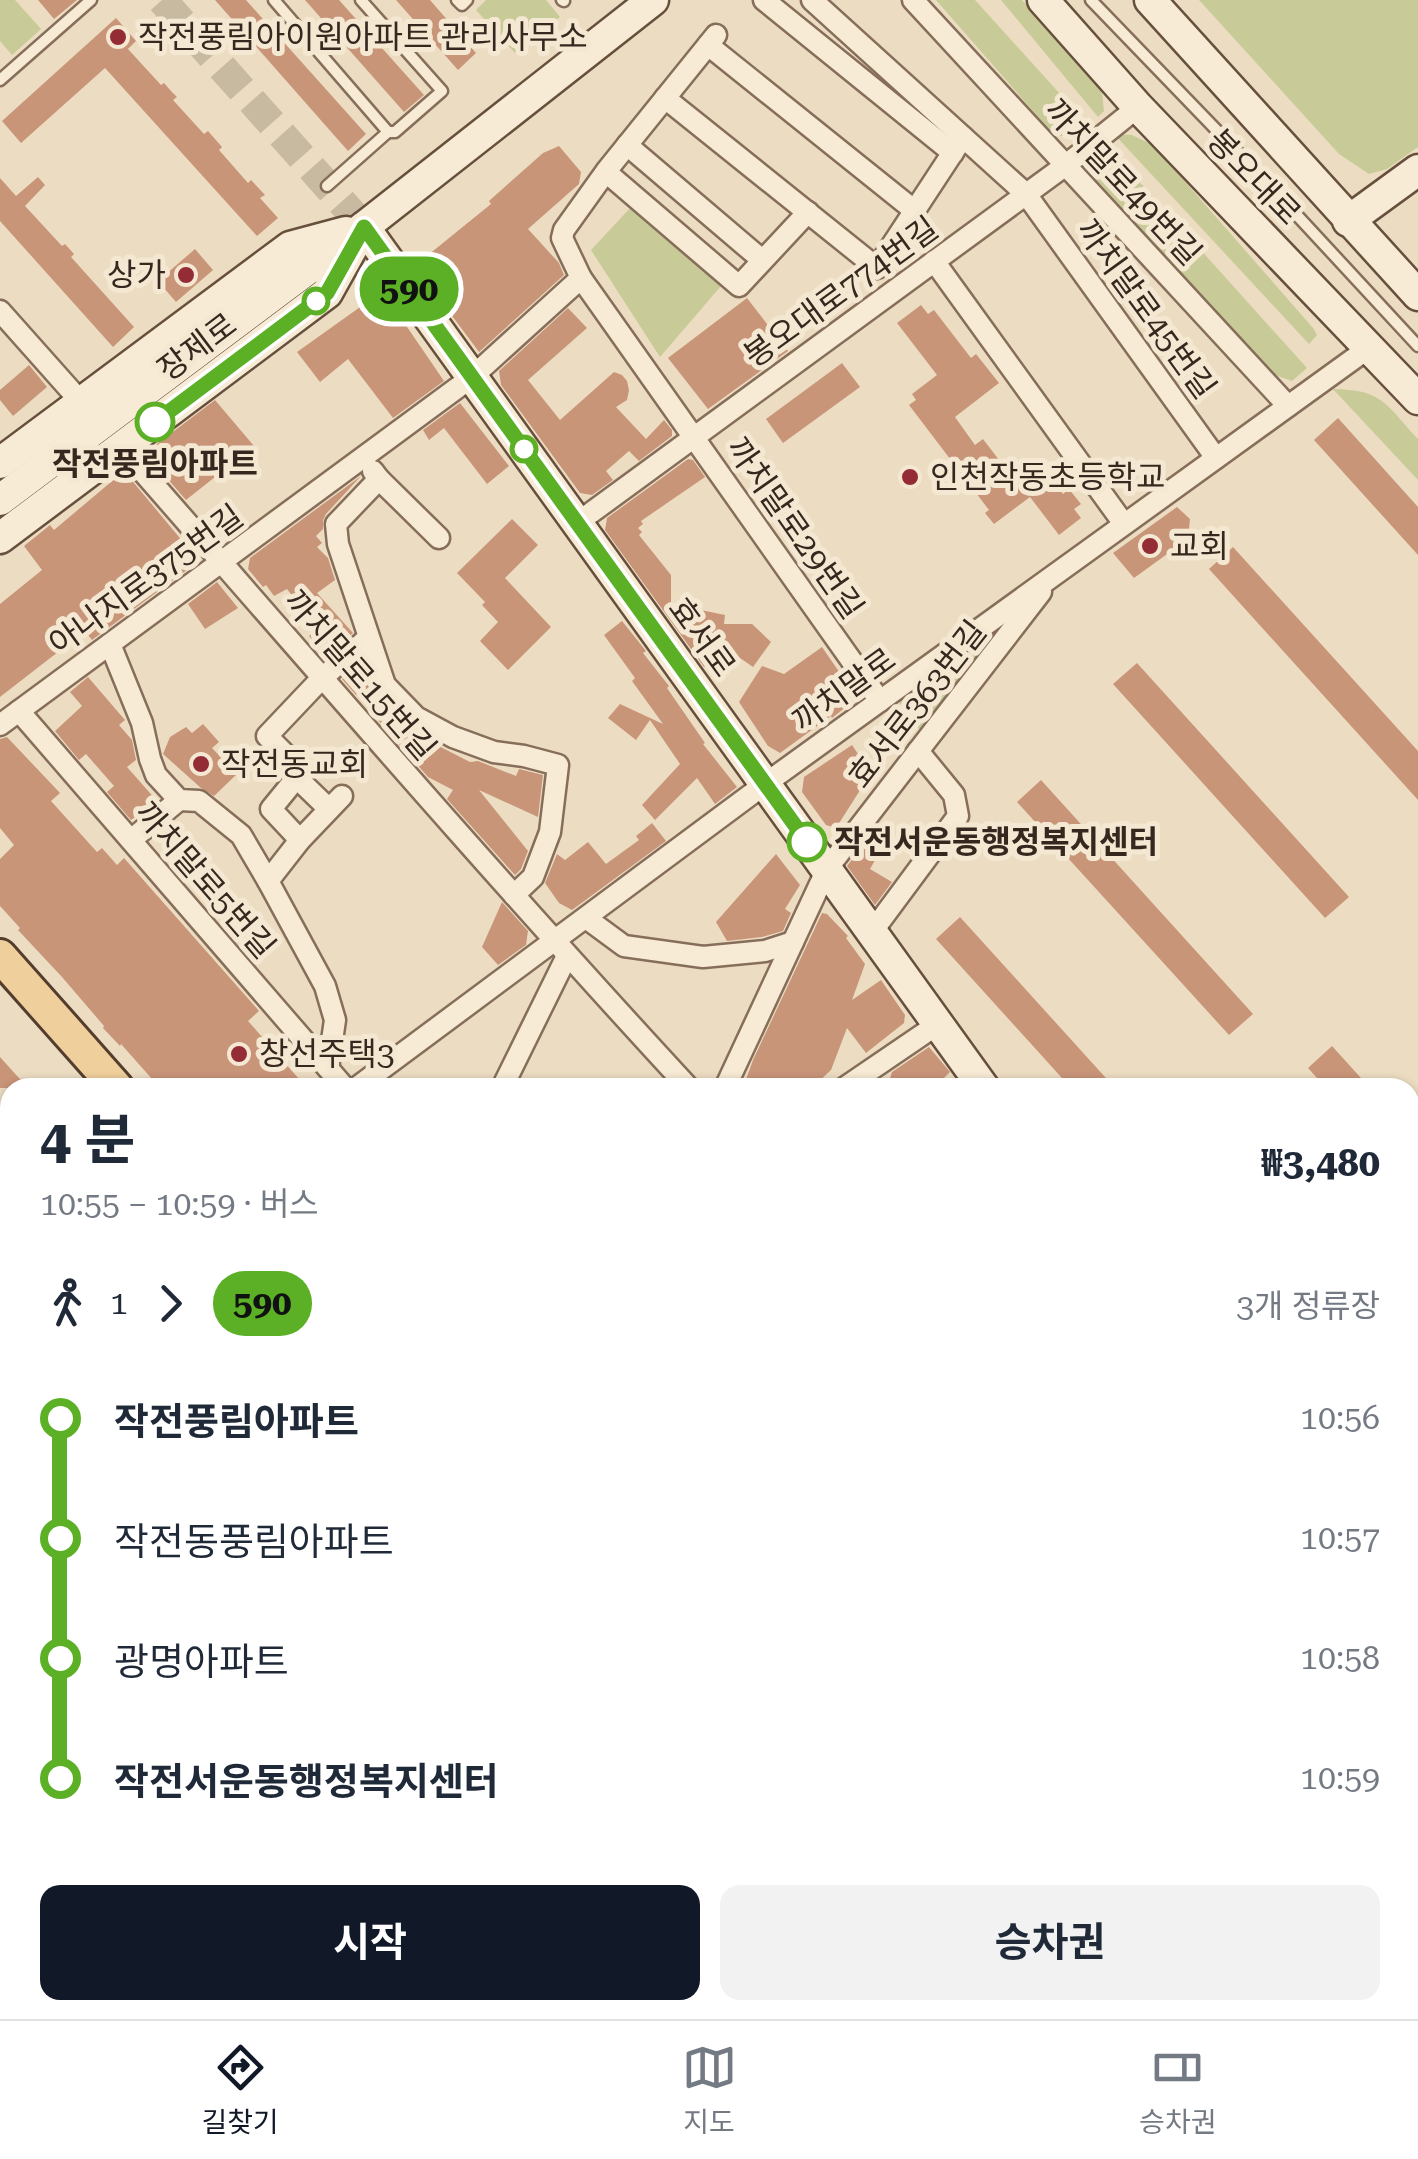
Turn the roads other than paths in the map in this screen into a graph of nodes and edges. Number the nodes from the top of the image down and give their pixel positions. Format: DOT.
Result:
graph roads {
  1 [pos="91,0"];
  2 [pos="274,0"];
  3 [pos="360,0"];
  4 [pos="457,0"];
  5 [pos="467,0"];
  6 [pos="653,0"];
  7 [pos="764,0"];
  8 [pos="913,0"];
  9 [pos="1043,0"];
  10 [pos="1091,0"];
  11 [pos="1150,0"];
  12 [pos="818,2"];
  13 [pos="0,80"];
  14 [pos="665,98"];
  15 [pos="1138,107"];
  16 [pos="388,132"];
  17 [pos="627,145"];
  18 [pos="958,145"];
  19 [pos="1066,165"];
  20 [pos="1418,170"];
  21 [pos="606,172"];
  22 [pos="327,186"];
  23 [pos="1026,194"];
  24 [pos="915,210"];
  25 [pos="808,212"];
  26 [pos="1348,220"];
  27 [pos="364,227"];
  28 [pos="762,260"];
  29 [pos="934,261"];
  30 [pos="582,278"];
  31 [pos="1418,295"];
  32 [pos="0,311"];
  33 [pos="1370,346"];
  34 [pos="1418,346"];
  35 [pos="472,377"];
  36 [pos="1418,399"];
  37 [pos="81,402"];
  38 [pos="1288,406"];
  39 [pos="695,438"];
  40 [pos="121,448"];
  41 [pos="364,456"];
  42 [pos="1216,458"];
  43 [pos="0,462"];
  44 [pos="378,479"];
  45 [pos="0,500"];
  46 [pos="577,523"];
  47 [pos="1124,524"];
  48 [pos="0,538"];
  49 [pos="439,538"];
  50 [pos="222,562"];
  51 [pos="1054,575"];
  52 [pos="368,638"];
  53 [pos="110,644"];
  54 [pos="321,679"];
  55 [pos="880,701"];
  56 [pos="19,711"];
  57 [pos="0,725"];
  58 [pos="918,751"];
  59 [pos="297,778"];
  60 [pos="765,784"];
  61 [pos="179,800"];
  62 [pos="131,840"];
  63 [pos="300,840"];
  64 [pos="827,870"];
  65 [pos="268,881"];
  66 [pos="514,895"];
  67 [pos="586,918"];
  68 [pos="872,932"];
  69 [pos="793,942"];
  70 [pos="561,948"];
  71 [pos="0,956"];
  72 [pos="938,1024"];
  73 [pos="328,1068"];
  74 [pos="108,1078"];
  75 [pos="336,1078"];
  76 [pos="371,1078"];
  77 [pos="506,1078"];
  78 [pos="680,1078"];
  79 [pos="730,1078"];
  80 [pos="859,1078"];
  81 [pos="977,1078"];
  1 -- 13 [label="lane"];
  2 -- 16 [label="lane"];
  3 -- 16 [label="lane"];
  4 -- 5 [label="lane"];
  6 -- 27 [label="main road, 장제로"];
  7 -- 18 [label="street"];
  8 -- 19 [label="street, 까치말로49번길"];
  9 -- 15 [label="main road, 봉오대로"];
  10 -- 34 [label="lane"];
  11 -- 26 [label="main road, 봉오대로"];
  12 -- 18 [label="street"];
  14 -- 17 [label="street"];
  14 -- 24 [label="street"];
  14 -- 25 [label="street"];
  15 -- 19 [label="street, 봉오대로774번길"];
  15 -- 33 [label="main road, 봉오대로"];
  16 -- 22 [label="lane"];
  17 -- 21 [label="street"];
  17 -- 28 [label="street"];
  18 -- 23 [label="street, 까치말로45번길"];
  18 -- 24 [label="street"];
  19 -- 23 [label="street, 봉오대로774번길"];
  19 -- 38 [label="street, 까치말로49번길"];
  20 -- 26 [label="main road"];
  21 -- 28 [label="street"];
  21 -- 30 [label="street, 까치말로29번길"];
  23 -- 29 [label="street, 봉오대로774번길"];
  23 -- 42 [label="street, 까치말로45번길"];
  24 -- 25 [label="street"];
  25 -- 28 [label="street"];
  26 -- 31 [label="main road, 봉오대로"];
  27 -- 35 [label="main road, 효서로"];
  27 -- 37 [label="main road, 장제로"];
  27 -- 40 [label="main road, 장제로"];
  27 -- 45 [label="main road, 장제로"];
  29 -- 39 [label="street, 봉오대로774번길"];
  29 -- 47 [label="street"];
  30 -- 35 [label="street, 아나지로375번길"];
  30 -- 39 [label="street, 까치말로29번길"];
  32 -- 37 [label="street"];
  33 -- 36 [label="main road, 봉오대로"];
  33 -- 38 [label="street, 까치말로"];
  35 -- 41 [label="street, 아나지로375번길"];
  35 -- 46 [label="main road, 효서로"];
  37 -- 43 [label="main road, 장제로"];
  38 -- 42 [label="street, 까치말로"];
  39 -- 46 [label="street, 봉오대로774번길"];
  39 -- 55 [label="street, 까치말로29번길"];
  40 -- 48 [label="main road, 장제로"];
  40 -- 50 [label="street, 까치말로15번길"];
  41 -- 44 [label="street"];
  41 -- 50 [label="street, 아나지로375번길"];
  42 -- 47 [label="street, 까치말로"];
  44 -- 49 [label="street"];
  44 -- 52 [label="street"];
  46 -- 60 [label="main road, 효서로"];
  47 -- 51 [label="street, 까치말로"];
  50 -- 53 [label="street, 아나지로375번길"];
  50 -- 54 [label="street, 까치말로15번길"];
  51 -- 55 [label="street, 까치말로"];
  51 -- 58 [label="street, 효서로363번길"];
  52 -- 54 [label="street"];
  52 -- 66 [label="street"];
  53 -- 56 [label="street, 아나지로375번길"];
  53 -- 61 [label="street"];
  54 -- 59 [label="street"];
  54 -- 66 [label="street, 까치말로15번길"];
  55 -- 60 [label="street, 까치말로"];
  56 -- 57 [label="street, 아나지로375번길"];
  56 -- 62 [label="street, 까치말로5번길"];
  58 -- 64 [label="street, 효서로363번길"];
  58 -- 68 [label="street"];
  59 -- 63 [label="street"];
  59 -- 63 [label="street"];
  60 -- 64 [label="main road, 효서로"];
  60 -- 67 [label="street, 까치말로"];
  61 -- 62 [label="street"];
  61 -- 65 [label="street"];
  62 -- 73 [label="street, 까치말로5번길"];
  63 -- 65 [label="street"];
  64 -- 68 [label="main road, 효서로"];
  64 -- 69 [label="street, 효서로363번길"];
  65 -- 73 [label="street"];
  66 -- 70 [label="street, 까치말로15번길"];
  67 -- 69 [label="street"];
  67 -- 70 [label="street, 까치말로"];
  68 -- 72 [label="main road, 효서로"];
  69 -- 79 [label="street, 효서로363번길"];
  70 -- 76 [label="street, 까치말로"];
  70 -- 77 [label="street"];
  70 -- 78 [label="street, 까치말로15번길"];
  71 -- 74 [label="main road"];
  72 -- 80 [label="street"];
  72 -- 81 [label="main road, 효서로"];
  73 -- 75 [label="street, 까치말로5번길"];
}
